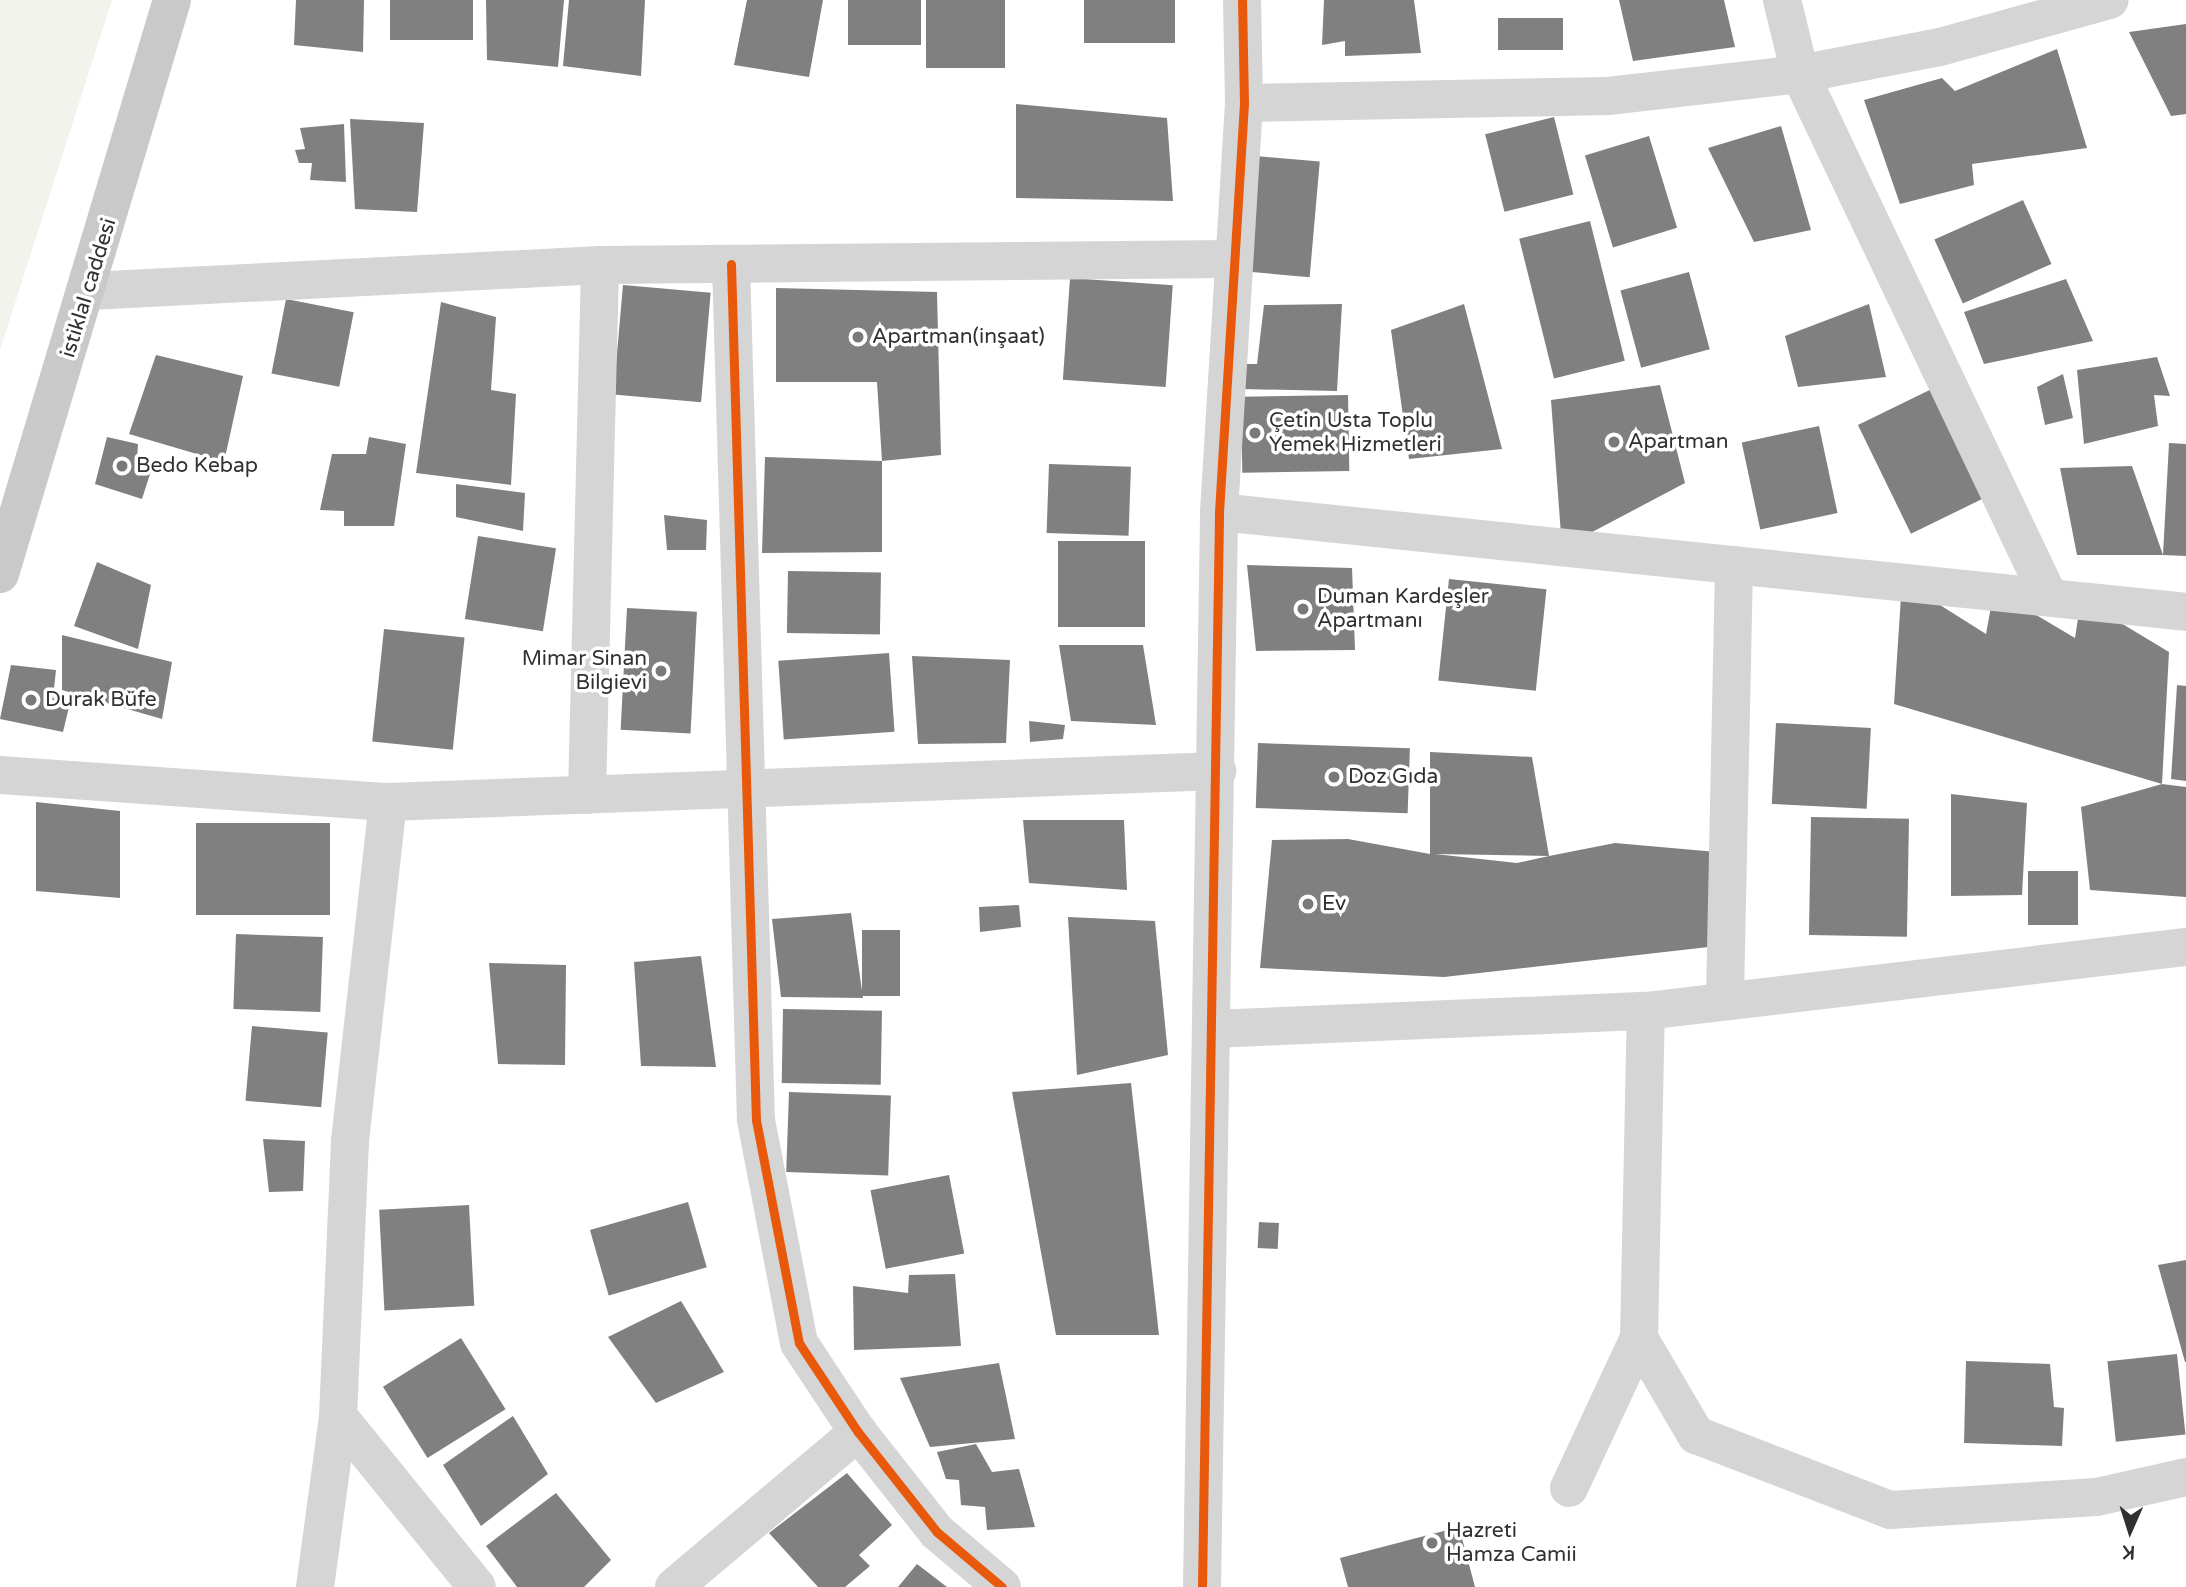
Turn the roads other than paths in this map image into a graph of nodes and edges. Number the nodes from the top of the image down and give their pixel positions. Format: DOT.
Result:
graph roads {
  1 [pos="172,0"];
  2 [pos="1242,0"];
  3 [pos="1782,0"];
  4 [pos="2110,0"];
  5 [pos="2004,15"];
  6 [pos="1800,74"];
  7 [pos="1244,103"];
  8 [pos="1230,259"];
  9 [pos="731,264"];
  10 [pos="600,265"];
  11 [pos="89,290"];
  12 [pos="1219,512"];
  13 [pos="1734,565"];
  14 [pos="0,574"];
  15 [pos="2048,595"];
  16 [pos="2186,612"];
  17 [pos="1217,771"];
  18 [pos="0,775"];
  19 [pos="742,789"];
  20 [pos="587,796"];
  21 [pos="388,802"];
  22 [pos="2186,947"];
  23 [pos="1726,997"];
  24 [pos="1646,1011"];
  25 [pos="1212,1029"];
  26 [pos="1639,1338"];
  27 [pos="338,1416"];
  28 [pos="858,1432"];
  29 [pos="2186,1477"];
  30 [pos="1569,1489"];
  31 [pos="315,1587"];
  32 [pos="477,1587"];
  33 [pos="674,1587"];
  34 [pos="1002,1587"];
  35 [pos="1202,1587"];
  1 -- 11 [label="main road, istiklal caddesi"];
  2 -- 7 [label="street"];
  3 -- 6 [label="street"];
  4 -- 5 [label="street"];
  5 -- 6 [label="street"];
  6 -- 7 [label="street"];
  6 -- 15 [label="street"];
  7 -- 8 [label="street"];
  8 -- 9 [label="street"];
  8 -- 12 [label="street"];
  9 -- 10 [label="street"];
  9 -- 19 [label="street"];
  10 -- 11 [label="street"];
  10 -- 20 [label="street"];
  11 -- 14 [label="main road, istiklal caddesi"];
  12 -- 13 [label="street"];
  12 -- 17 [label="street"];
  13 -- 15 [label="street"];
  13 -- 23 [label="street"];
  15 -- 16 [label="street"];
  17 -- 19 [label="street"];
  17 -- 25 [label="street"];
  18 -- 21 [label="street"];
  19 -- 20 [label="street"];
  19 -- 28 [label="street"];
  20 -- 21 [label="street"];
  21 -- 27 [label="street"];
  22 -- 23 [label="street"];
  23 -- 24 [label="street"];
  24 -- 25 [label="street"];
  24 -- 26 [label="street"];
  25 -- 35 [label="street"];
  26 -- 29 [label="street"];
  26 -- 30 [label="street"];
  27 -- 31 [label="street"];
  27 -- 32 [label="street"];
  28 -- 33 [label="street"];
  28 -- 34 [label="street"];
}
